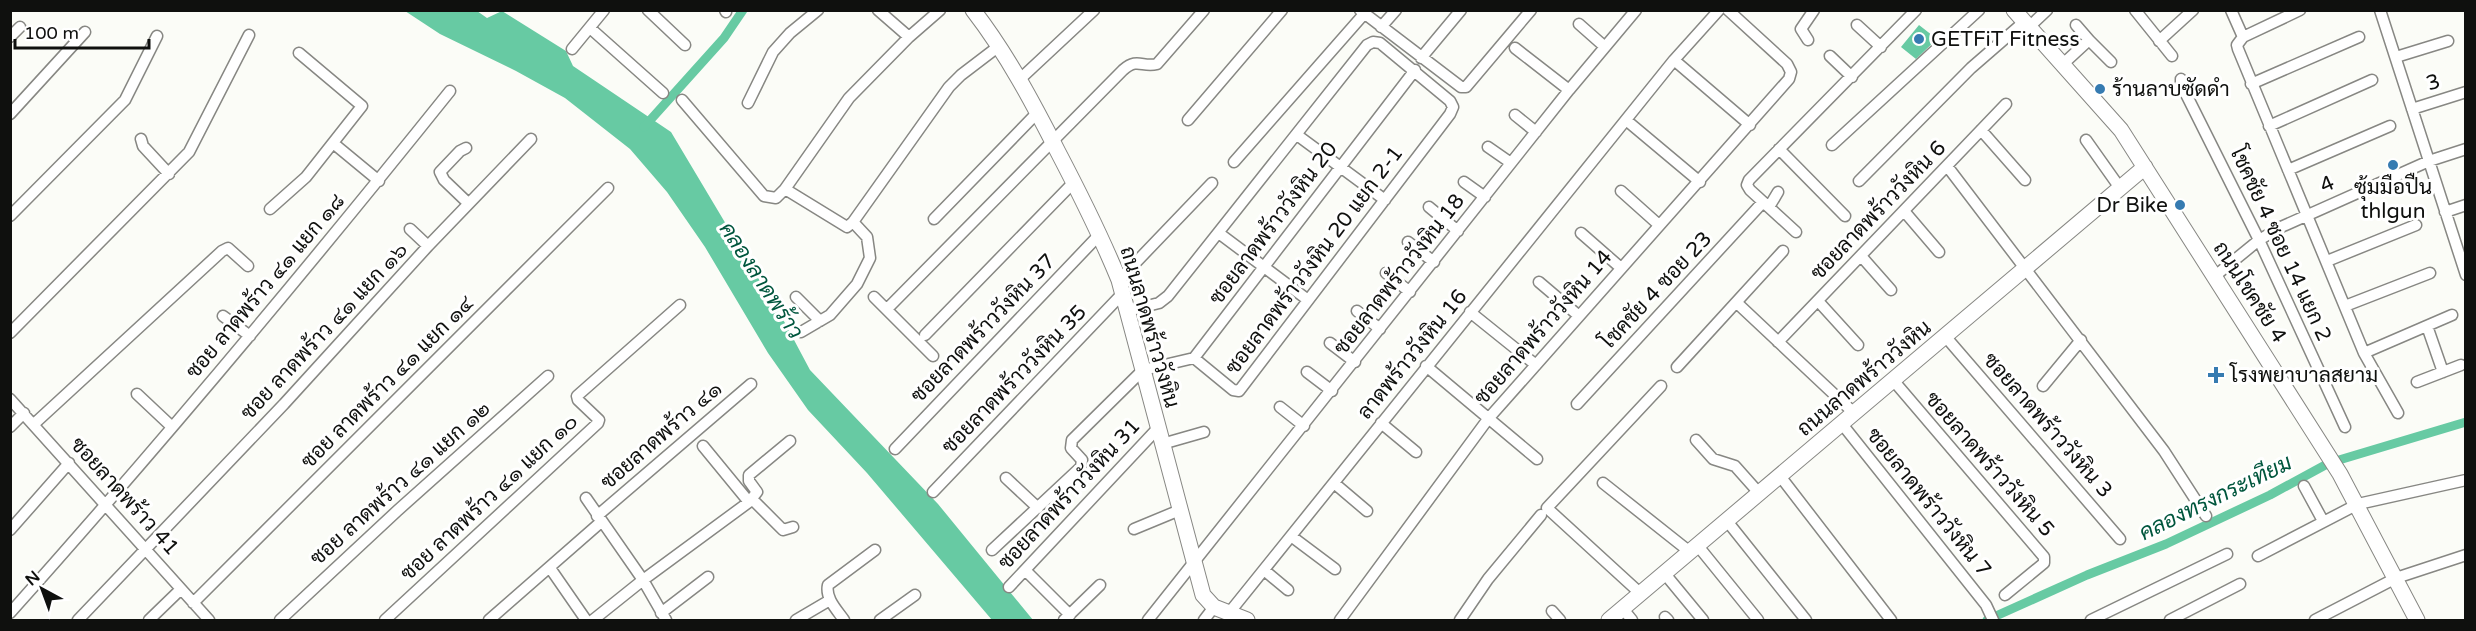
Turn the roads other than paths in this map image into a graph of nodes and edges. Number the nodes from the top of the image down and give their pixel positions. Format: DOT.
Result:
graph roads {
  1 [pos="604,10"];
  2 [pos="648,10"];
  3 [pos="878,10"];
  4 [pos="940,10"];
  5 [pos="1094,10"];
  6 [pos="1204,10"];
  7 [pos="1282,10"];
  8 [pos="1396,10"];
  9 [pos="1461,10"];
  10 [pos="1532,10"];
  11 [pos="1620,10"];
  12 [pos="1719,10"];
  13 [pos="1814,10"];
  14 [pos="1916,10"];
  15 [pos="1979,10"];
  16 [pos="2048,10"];
  17 [pos="2135,10"];
  18 [pos="2193,10"];
  19 [pos="2231,10"];
  20 [pos="2300,10"];
  21 [pos="2380,10"];
  22 [pos="976,11"];
  23 [pos="1730,11"];
  24 [pos="813,12"];
  25 [pos="1362,12"];
  26 [pos="1633,14"];
  27 [pos="2022,20"];
  28 [pos="1579,24"];
  29 [pos="1857,25"];
  30 [pos="2076,25"];
  31 [pos="20,27"];
  32 [pos="1382,27"];
  33 [pos="590,28"];
  34 [pos="85,32"];
  35 [pos="249,35"];
  36 [pos="157,36"];
  37 [pos="10,37"];
  38 [pos="909,37"];
  39 [pos="2243,37"];
  40 [pos="2359,37"];
  41 [pos="1808,40"];
  42 [pos="2089,40"];
  43 [pos="2158,41"];
  44 [pos="2448,41"];
  45 [pos="685,45"];
  46 [pos="999,46"];
  47 [pos="1605,47"];
  48 [pos="1881,47"];
  49 [pos="1515,48"];
  50 [pos="572,50"];
  51 [pos="299,53"];
  52 [pos="1830,56"];
  53 [pos="2172,56"];
  54 [pos="2397,57"];
  55 [pos="1421,58"];
  56 [pos="1674,60"];
  57 [pos="2111,63"];
  58 [pos="2062,64"];
  59 [pos="1415,70"];
  60 [pos="1852,77"];
  61 [pos="2181,79"];
  62 [pos="1019,80"];
  63 [pos="2372,80"];
  64 [pos="2251,84"];
  65 [pos="1569,90"];
  66 [pos="450,91"];
  67 [pos="2466,92"];
  68 [pos="663,93"];
  69 [pos="682,100"];
  70 [pos="748,103"];
  71 [pos="2006,104"];
  72 [pos="2412,110"];
  73 [pos="1037,113"];
  74 [pos="10,114"];
  75 [pos="1515,115"];
  76 [pos="1188,120"];
  77 [pos="1626,120"];
  78 [pos="1750,125"];
  79 [pos="2269,126"];
  80 [pos="2390,126"];
  81 [pos="1981,130"];
  82 [pos="1536,132"];
  83 [pos="1298,135"];
  84 [pos="141,139"];
  85 [pos="531,139"];
  86 [pos="2086,140"];
  87 [pos="1053,142"];
  88 [pos="333,143"];
  89 [pos="1832,145"];
  90 [pos="1488,147"];
  91 [pos="466,148"];
  92 [pos="1779,149"];
  93 [pos="2466,149"];
  94 [pos="2429,161"];
  95 [pos="1234,162"];
  96 [pos="1511,163"];
  97 [pos="1340,166"];
  98 [pos="1947,166"];
  99 [pos="2145,167"];
  100 [pos="2288,170"];
  101 [pos="169,174"];
  102 [pos="2025,180"];
  103 [pos="379,181"];
  104 [pos="1859,181"];
  105 [pos="1074,182"];
  106 [pos="1464,182"];
  107 [pos="1700,182"];
  108 [pos="1212,183"];
  109 [pos="608,188"];
  110 [pos="2120,188"];
  111 [pos="785,189"];
  112 [pos="1621,191"];
  113 [pos="1778,192"];
  114 [pos="1485,197"];
  115 [pos="1385,200"];
  116 [pos="468,204"];
  117 [pos="1766,204"];
  118 [pos="2466,205"];
  119 [pos="1429,207"];
  120 [pos="270,209"];
  121 [pos="1904,211"];
  122 [pos="2445,212"];
  123 [pos="2306,214"];
  124 [pos="10,216"];
  125 [pos="1845,216"];
  126 [pos="934,219"];
  127 [pos="853,222"];
  128 [pos="1659,225"];
  129 [pos="2416,225"];
  130 [pos="410,229"];
  131 [pos="1458,231"];
  132 [pos="1796,232"];
  133 [pos="1581,233"];
  134 [pos="1100,234"];
  135 [pos="1220,234"];
  136 [pos="2259,240"];
  137 [pos="1408,242"];
  138 [pos="428,246"];
  139 [pos="1783,251"];
  140 [pos="1939,252"];
  141 [pos="1861,256"];
  142 [pos="2463,260"];
  143 [pos="2327,261"];
  144 [pos="1434,262"];
  145 [pos="248,266"];
  146 [pos="1263,267"];
  147 [pos="1621,268"];
  148 [pos="2025,268"];
  149 [pos="1386,273"];
  150 [pos="2430,273"];
  151 [pos="2466,275"];
  152 [pos="2215,276"];
  153 [pos="1539,282"];
  154 [pos="1121,287"];
  155 [pos="1891,290"];
  156 [pos="1410,292"];
  157 [pos="796,297"];
  158 [pos="874,297"];
  159 [pos="1308,300"];
  160 [pos="1818,301"];
  161 [pos="1737,303"];
  162 [pos="680,305"];
  163 [pos="2345,306"];
  164 [pos="887,309"];
  165 [pos="1127,311"];
  166 [pos="1357,311"];
  167 [pos="1470,312"];
  168 [pos="2452,315"];
  169 [pos="223,316"];
  170 [pos="1579,316"];
  171 [pos="820,321"];
  172 [pos="2427,326"];
  173 [pos="1380,329"];
  174 [pos="801,332"];
  175 [pos="10,333"];
  176 [pos="925,335"];
  177 [pos="250,336"];
  178 [pos="1946,336"];
  179 [pos="2081,340"];
  180 [pos="1778,342"];
  181 [pos="1330,343"];
  182 [pos="1858,345"];
  183 [pos="2364,353"];
  184 [pos="933,356"];
  185 [pos="1194,358"];
  186 [pos="1354,362"];
  187 [pos="2461,364"];
  188 [pos="1536,365"];
  189 [pos="1426,366"];
  190 [pos="1677,367"];
  191 [pos="1143,370"];
  192 [pos="1307,372"];
  193 [pos="2443,372"];
  194 [pos="548,376"];
  195 [pos="1893,380"];
  196 [pos="2417,382"];
  197 [pos="751,384"];
  198 [pos="1661,386"];
  199 [pos="2043,386"];
  200 [pos="1332,391"];
  201 [pos="137,394"];
  202 [pos="10,399"];
  203 [pos="1577,404"];
  204 [pos="1280,407"];
  205 [pos="24,413"];
  206 [pos="1854,413"];
  207 [pos="2398,413"];
  208 [pos="1488,419"];
  209 [pos="1381,423"];
  210 [pos="34,424"];
  211 [pos="1842,424"];
  212 [pos="171,426"];
  213 [pos="1304,426"];
  214 [pos="10,427"];
  215 [pos="2345,427"];
  216 [pos="1158,428"];
  217 [pos="1204,432"];
  218 [pos="1696,440"];
  219 [pos="790,441"];
  220 [pos="1162,444"];
  221 [pos="703,446"];
  222 [pos="895,449"];
  223 [pos="1416,452"];
  224 [pos="1537,459"];
  225 [pos="69,463"];
  226 [pos="1780,476"];
  227 [pos="1006,478"];
  228 [pos="2466,480"];
  229 [pos="1334,483"];
  230 [pos="1603,483"];
  231 [pos="2304,486"];
  232 [pos="933,492"];
  233 [pos="1759,494"];
  234 [pos="586,498"];
  235 [pos="751,501"];
  236 [pos="106,504"];
  237 [pos="2358,504"];
  238 [pos="1038,508"];
  239 [pos="1180,510"];
  240 [pos="1367,511"];
  241 [pos="1544,512"];
  242 [pos="2206,516"];
  243 [pos="599,519"];
  244 [pos="1727,521"];
  245 [pos="2323,521"];
  246 [pos="793,527"];
  247 [pos="1134,529"];
  248 [pos="10,530"];
  249 [pos="1291,536"];
  250 [pos="2120,539"];
  251 [pos="147,549"];
  252 [pos="1694,549"];
  253 [pos="875,550"];
  254 [pos="992,550"];
  255 [pos="2227,554"];
  256 [pos="2466,555"];
  257 [pos="2258,556"];
  258 [pos="1194,563"];
  259 [pos="550,568"];
  260 [pos="1335,569"];
  261 [pos="1025,570"];
  262 [pos="1264,570"];
  263 [pos="1665,573"];
  264 [pos="708,577"];
  265 [pos="2396,579"];
  266 [pos="643,580"];
  267 [pos="2240,584"];
  268 [pos="1100,585"];
  269 [pos="1009,587"];
  270 [pos="181,589"];
  271 [pos="1288,590"];
  272 [pos="1641,594"];
  273 [pos="915,595"];
  274 [pos="2005,595"];
  275 [pos="830,600"];
  276 [pos="193,603"];
  277 [pos="1214,607"];
  278 [pos="1552,611"];
  279 [pos="10,613"];
  280 [pos="1229,613"];
  281 [pos="1990,613"];
  282 [pos="1628,615"];
  283 [pos="664,617"];
  284 [pos="1067,618"];
  285 [pos="1799,618"];
  286 [pos="495,619"];
  287 [pos="78,621"];
  288 [pos="149,621"];
  289 [pos="209,621"];
  290 [pos="280,621"];
  291 [pos="385,621"];
  292 [pos="586,621"];
  293 [pos="593,621"];
  294 [pos="796,621"];
  295 [pos="844,621"];
  296 [pos="880,621"];
  297 [pos="1148,621"];
  298 [pos="1204,621"];
  299 [pos="1247,621"];
  300 [pos="1340,621"];
  301 [pos="1460,621"];
  302 [pos="1560,621"];
  303 [pos="1609,621"];
  304 [pos="1703,621"];
  305 [pos="1758,621"];
  306 [pos="1891,621"];
  307 [pos="2091,621"];
  308 [pos="2170,621"];
  309 [pos="2315,621"];
  310 [pos="2417,621"];
  1 -- 33 [label="street"];
  2 -- 45 [label="street"];
  3 -- 38 [label="street"];
  4 -- 38 [label="street"];
  5 -- 62 [label="street"];
  6 -- 87 [label="street"];
  7 -- 76 [label="street"];
  8 -- 32 [label="street"];
  9 -- 55 [label="street"];
  10 -- 55 [label="street"];
  11 -- 26 [label="street"];
  12 -- 56 [label="street, ลาดพร้าววังหิน 16"];
  13 -- 41 [label="street"];
  14 -- 48 [label="street"];
  15 -- 89 [label="street"];
  16 -- 27 [label="street"];
  17 -- 43 [label="street"];
  18 -- 43 [label="street"];
  19 -- 39 [label="street"];
  20 -- 39 [label="street"];
  21 -- 54 [label="street"];
  22 -- 46 [label="main road, ถนนลาดพร้าววังหิน"];
  23 -- 78 [label="street, ซอยลาดพร้าววังหิน 14"];
  24 -- 70 [label="street"];
  25 -- 32 [label="street"];
  25 -- 95 [label="street"];
  26 -- 47 [label="street, ซอยลาดพร้าววังหิน 18"];
  27 -- 58 [label="main road, ถนนโชคชัย 4"];
  27 -- 104 [label="street"];
  28 -- 47 [label="street"];
  29 -- 48 [label="street"];
  30 -- 42 [label="street"];
  31 -- 37 [label="street"];
  32 -- 55 [label="street"];
  33 -- 50 [label="street"];
  33 -- 68 [label="street"];
  34 -- 74 [label="street"];
  35 -- 101 [label="street"];
  36 -- 124 [label="street"];
  38 -- 111 [label="street"];
  39 -- 64 [label="street"];
  40 -- 64 [label="street"];
  42 -- 57 [label="street"];
  42 -- 58 [label="street"];
  43 -- 53 [label="street"];
  44 -- 54 [label="street"];
  46 -- 62 [label="main road, ถนนลาดพร้าววังหิน"];
  46 -- 127 [label="street"];
  47 -- 65 [label="street, ซอยลาดพร้าววังหิน 18"];
  48 -- 60 [label="street"];
  49 -- 65 [label="street"];
  51 -- 88 [label="street"];
  52 -- 60 [label="street"];
  54 -- 72 [label="street"];
  56 -- 77 [label="street, ลาดพร้าววังหิน 16"];
  56 -- 78 [label="street"];
  58 -- 99 [label="main road, ถนนโชคชัย 4"];
  59 -- 83 [label="street"];
  59 -- 97 [label="street, ซอยลาดพร้าววังหิน 20"];
  59 -- 115 [label="street, ซอยลาดพร้าววังหิน 20 แยก 2-1"];
  60 -- 92 [label="street"];
  61 -- 136 [label="street, โชคชัย 4 ซอย 14 แยก 2"];
  62 -- 73 [label="main road, ถนนลาดพร้าววังหิน"];
  63 -- 79 [label="street"];
  64 -- 79 [label="street"];
  65 -- 82 [label="street, ซอยลาดพร้าววังหิน 18"];
  66 -- 103 [label="street, ซอย ลาดพร้าว ๔๑ แยก ๑๘"];
  67 -- 72 [label="street, 3"];
  69 -- 111 [label="street"];
  71 -- 81 [label="street, ซอยลาดพร้าววังหิน 6"];
  72 -- 94 [label="street"];
  73 -- 87 [label="main road, ถนนลาดพร้าววังหิน"];
  73 -- 126 [label="street"];
  75 -- 82 [label="street"];
  77 -- 107 [label="street"];
  77 -- 167 [label="street, ลาดพร้าววังหิน 16"];
  78 -- 107 [label="street, ซอยลาดพร้าววังหิน 14"];
  79 -- 100 [label="street"];
  80 -- 100 [label="street"];
  81 -- 98 [label="street, ซอยลาดพร้าววังหิน 6"];
  81 -- 102 [label="street"];
  82 -- 96 [label="street, ซอยลาดพร้าววังหิน 18"];
  83 -- 97 [label="street"];
  83 -- 135 [label="street"];
  84 -- 101 [label="street"];
  85 -- 116 [label="street, ซอย ลาดพร้าว ๔๑ แยก ๑๖"];
  86 -- 110 [label="street"];
  87 -- 105 [label="main road, ถนนลาดพร้าววังหิน"];
  87 -- 164 [label="street"];
  88 -- 103 [label="street"];
  88 -- 120 [label="street"];
  90 -- 96 [label="street"];
  91 -- 116 [label="street"];
  92 -- 117 [label="street"];
  92 -- 125 [label="street"];
  93 -- 94 [label="street, 4"];
  94 -- 122 [label="street"];
  94 -- 123 [label="street, 4"];
  96 -- 114 [label="street, ซอยลาดพร้าววังหิน 18"];
  97 -- 115 [label="street"];
  97 -- 146 [label="street, ซอยลาดพร้าววังหิน 20"];
  98 -- 121 [label="street, ซอยลาดพร้าววังหิน 6"];
  98 -- 148 [label="street"];
  99 -- 110 [label="main road, ถนนลาดพร้าววังหิน"];
  99 -- 152 [label="main road, ถนนโชคชัย 4"];
  100 -- 123 [label="street"];
  101 -- 175 [label="street"];
  103 -- 177 [label="street, ซอย ลาดพร้าว ๔๑ แยก ๑๘"];
  105 -- 134 [label="main road, ถนนลาดพร้าววังหิน"];
  105 -- 176 [label="street"];
  106 -- 114 [label="street"];
  107 -- 128 [label="street, ซอยลาดพร้าววังหิน 14"];
  108 -- 154 [label="street, ซอยลาดพร้าววังหิน 35"];
  109 -- 276 [label="street, ซอย ลาดพร้าว ๔๑ แยก ๑๔"];
  110 -- 148 [label="main road, ถนนลาดพร้าววังหิน"];
  111 -- 127 [label="street"];
  112 -- 128 [label="street"];
  113 -- 117 [label="street, โชคชัย 4 ซอย 23"];
  114 -- 131 [label="street, ซอยลาดพร้าววังหิน 18"];
  115 -- 159 [label="street, ซอยลาดพร้าววังหิน 20 แยก 2-1"];
  116 -- 138 [label="street, ซอย ลาดพร้าว ๔๑ แยก ๑๖"];
  117 -- 132 [label="street"];
  117 -- 203 [label="street, โชคชัย 4 ซอย 23"];
  118 -- 122 [label="street"];
  119 -- 131 [label="street"];
  121 -- 140 [label="street"];
  121 -- 141 [label="street, ซอยลาดพร้าววังหิน 6"];
  122 -- 142 [label="street"];
  123 -- 136 [label="street, 4"];
  123 -- 143 [label="street"];
  127 -- 171 [label="street"];
  128 -- 147 [label="street, ซอยลาดพร้าววังหิน 14"];
  129 -- 143 [label="street"];
  130 -- 138 [label="street"];
  131 -- 144 [label="street, ซอยลาดพร้าววังหิน 18"];
  133 -- 147 [label="street"];
  134 -- 154 [label="main road, ถนนลาดพร้าววังหิน"];
  134 -- 222 [label="street, ซอยลาดพร้าววังหิน 37"];
  135 -- 146 [label="street"];
  135 -- 165 [label="street"];
  136 -- 152 [label="street, 4"];
  136 -- 215 [label="street, โชคชัย 4 ซอย 14 แยก 2"];
  137 -- 144 [label="street"];
  138 -- 251 [label="street, ซอย ลาดพร้าว ๔๑ แยก ๑๖"];
  139 -- 161 [label="street"];
  141 -- 155 [label="street"];
  141 -- 160 [label="street, ซอยลาดพร้าววังหิน 6"];
  142 -- 151 [label="street"];
  143 -- 163 [label="street"];
  144 -- 156 [label="street, ซอยลาดพร้าววังหิน 18"];
  145 -- 210 [label="street"];
  146 -- 159 [label="street"];
  146 -- 185 [label="street, ซอยลาดพร้าววังหิน 20"];
  147 -- 170 [label="street, ซอยลาดพร้าววังหิน 14"];
  148 -- 178 [label="main road, ถนนลาดพร้าววังหิน"];
  148 -- 179 [label="street"];
  149 -- 156 [label="street"];
  150 -- 163 [label="street"];
  152 -- 237 [label="main road, ถนนโชคชัย 4"];
  153 -- 170 [label="street"];
  154 -- 165 [label="main road, ถนนลาดพร้าววังหิน"];
  154 -- 232 [label="street, ซอยลาดพร้าววังหิน 35"];
  156 -- 173 [label="street, ซอยลาดพร้าววังหิน 18"];
  157 -- 171 [label="street"];
  158 -- 164 [label="street"];
  159 -- 185 [label="street, ซอยลาดพร้าววังหิน 20 แยก 2-1"];
  160 -- 180 [label="street, ซอยลาดพร้าววังหิน 6"];
  160 -- 182 [label="street"];
  161 -- 180 [label="street"];
  161 -- 190 [label="street"];
  162 -- 291 [label="street, ซอย ลาดพร้าว ๔๑ แยก ๑๐"];
  163 -- 183 [label="street"];
  164 -- 184 [label="street"];
  165 -- 191 [label="main road, ถนนลาดพร้าววังหิน"];
  166 -- 173 [label="street"];
  167 -- 188 [label="street"];
  167 -- 189 [label="street, ลาดพร้าววังหิน 16"];
  168 -- 172 [label="street"];
  169 -- 177 [label="street"];
  170 -- 188 [label="street, ซอยลาดพร้าววังหิน 14"];
  171 -- 174 [label="street"];
  172 -- 183 [label="street"];
  172 -- 193 [label="street"];
  173 -- 186 [label="street, ซอยลาดพร้าววังหิน 18"];
  177 -- 212 [label="street, ซอย ลาดพร้าว ๔๑ แยก ๑๘"];
  178 -- 195 [label="main road, ถนนลาดพร้าววังหิน"];
  178 -- 250 [label="street, ซอยลาดพร้าววังหิน 3"];
  179 -- 199 [label="street"];
  179 -- 242 [label="street"];
  180 -- 206 [label="street"];
  181 -- 186 [label="street"];
  183 -- 207 [label="street"];
  185 -- 191 [label="street"];
  186 -- 200 [label="street, ซอยลาดพร้าววังหิน 18"];
  187 -- 193 [label="street"];
  188 -- 208 [label="street, ซอยลาดพร้าววังหิน 14"];
  189 -- 208 [label="street"];
  189 -- 209 [label="street, ลาดพร้าววังหิน 16"];
  191 -- 216 [label="main road, ถนนลาดพร้าววังหิน"];
  191 -- 238 [label="street"];
  192 -- 200 [label="street"];
  193 -- 196 [label="street"];
  194 -- 290 [label="street, ซอย ลาดพร้าว ๔๑ แยก ๑๒"];
  195 -- 206 [label="main road, ถนนลาดพร้าววังหิน"];
  195 -- 274 [label="street, ซอยลาดพร้าววังหิน 5"];
  197 -- 243 [label="street, ซอยลาดพร้าว ๔๑"];
  198 -- 241 [label="street"];
  200 -- 213 [label="street, ซอยลาดพร้าววังหิน 18"];
  201 -- 212 [label="street"];
  202 -- 205 [label="street, ซอยลาดพร้าว 41"];
  204 -- 213 [label="street"];
  205 -- 210 [label="street, ซอยลาดพร้าว 41"];
  205 -- 214 [label="street"];
  206 -- 211 [label="main road, ถนนลาดพร้าววังหิน"];
  208 -- 224 [label="street"];
  208 -- 300 [label="street, ซอยลาดพร้าววังหิน 14"];
  209 -- 223 [label="street"];
  209 -- 229 [label="street, ลาดพร้าววังหิน 16"];
  210 -- 225 [label="street, ซอยลาดพร้าว 41"];
  211 -- 226 [label="main road, ถนนลาดพร้าววังหิน"];
  211 -- 281 [label="street, ซอยลาดพร้าววังหิน 7"];
  212 -- 236 [label="street, ซอย ลาดพร้าว ๔๑ แยก ๑๘"];
  213 -- 258 [label="street, ซอยลาดพร้าววังหิน 18"];
  216 -- 220 [label="main road, ถนนลาดพร้าววังหิน"];
  216 -- 261 [label="street, ซอยลาดพร้าววังหิน 31"];
  217 -- 220 [label="street"];
  218 -- 233 [label="street"];
  219 -- 235 [label="street"];
  220 -- 239 [label="main road, ถนนลาดพร้าววังหิน"];
  221 -- 235 [label="street"];
  225 -- 236 [label="street, ซอยลาดพร้าว 41"];
  225 -- 248 [label="street"];
  226 -- 233 [label="main road, ถนนลาดพร้าววังหิน"];
  226 -- 306 [label="street"];
  227 -- 238 [label="street"];
  228 -- 237 [label="street"];
  229 -- 240 [label="street"];
  229 -- 249 [label="street, ลาดพร้าววังหิน 16"];
  230 -- 252 [label="street"];
  231 -- 245 [label="street"];
  233 -- 244 [label="main road, ถนนลาดพร้าววังหิน"];
  234 -- 243 [label="street, ซอยลาดพร้าว ๔๑"];
  235 -- 246 [label="street"];
  235 -- 266 [label="street"];
  236 -- 251 [label="street, ซอยลาดพร้าว 41"];
  236 -- 279 [label="street, ซอย ลาดพร้าว ๔๑ แยก ๑๘"];
  237 -- 245 [label="street"];
  237 -- 265 [label="main road, ถนนโชคชัย 4"];
  238 -- 254 [label="street"];
  239 -- 247 [label="street"];
  239 -- 258 [label="main road, ถนนลาดพร้าววังหิน"];
  241 -- 272 [label="street"];
  241 -- 301 [label="street"];
  243 -- 259 [label="street"];
  243 -- 266 [label="street"];
  244 -- 252 [label="main road, ถนนลาดพร้าววังหิน"];
  244 -- 285 [label="street"];
  245 -- 257 [label="street"];
  249 -- 260 [label="street"];
  249 -- 262 [label="street, ลาดพร้าววังหิน 16"];
  251 -- 270 [label="street, ซอยลาดพร้าว 41"];
  251 -- 287 [label="street, ซอย ลาดพร้าว ๔๑ แยก ๑๖"];
  252 -- 263 [label="main road, ถนนลาดพร้าววังหิน"];
  252 -- 305 [label="street"];
  253 -- 275 [label="street"];
  255 -- 307 [label="street"];
  256 -- 265 [label="street"];
  258 -- 277 [label="main road, ถนนลาดพร้าววังหิน"];
  258 -- 297 [label="street, ซอยลาดพร้าววังหิน 18"];
  259 -- 286 [label="street"];
  259 -- 292 [label="street"];
  261 -- 269 [label="street, ซอยลาดพร้าววังหิน 31"];
  261 -- 284 [label="street"];
  262 -- 271 [label="street"];
  262 -- 280 [label="street, ลาดพร้าววังหิน 16"];
  263 -- 272 [label="main road, ถนนลาดพร้าววังหิน"];
  263 -- 304 [label="street"];
  264 -- 283 [label="street"];
  265 -- 309 [label="street"];
  265 -- 310 [label="main road, ถนนโชคชัย 4"];
  266 -- 283 [label="street"];
  266 -- 293 [label="street"];
  267 -- 308 [label="street"];
  268 -- 284 [label="street"];
  270 -- 276 [label="street, ซอยลาดพร้าว 41"];
  270 -- 288 [label="street"];
  272 -- 282 [label="main road, ถนนลาดพร้าววังหิน"];
  273 -- 296 [label="street"];
  275 -- 294 [label="street"];
  275 -- 295 [label="street"];
  276 -- 289 [label="street, ซอยลาดพร้าว 41"];
  277 -- 280 [label="main road"];
  277 -- 298 [label="street"];
  278 -- 302 [label="street"];
  280 -- 299 [label="main road"];
  282 -- 303 [label="main road, ถนนลาดพร้าววังหิน"];
}
